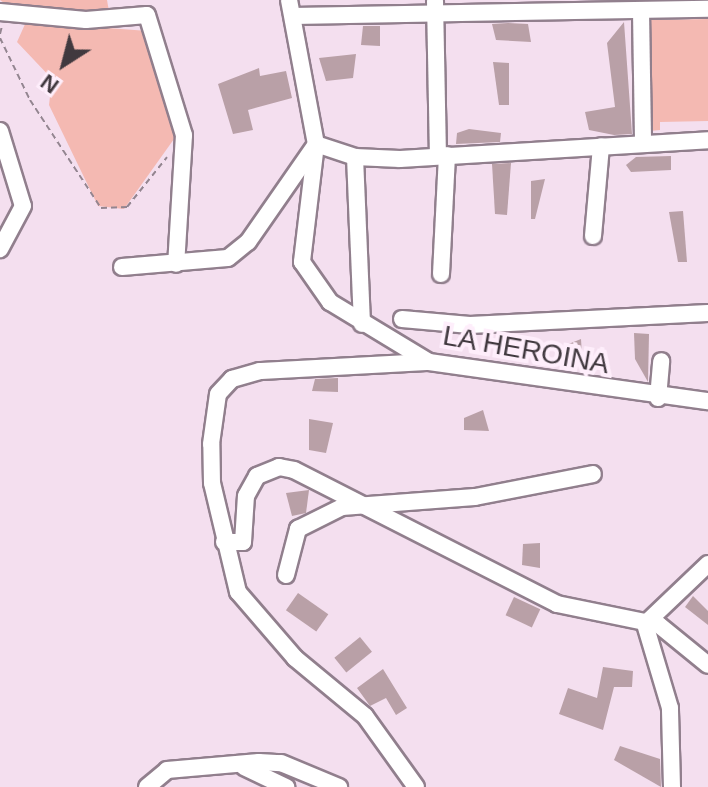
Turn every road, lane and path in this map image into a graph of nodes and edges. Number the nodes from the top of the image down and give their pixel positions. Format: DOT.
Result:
graph roads {
  1 [pos="435,5"];
  2 [pos="291,8"];
  3 [pos="708,9"];
  4 [pos="641,11"];
  5 [pos="5,14"];
  6 [pos="0,38"];
  7 [pos="0,131"];
  8 [pos="184,135"];
  9 [pos="708,140"];
  10 [pos="643,141"];
  11 [pos="316,144"];
  12 [pos="601,146"];
  13 [pos="442,155"];
  14 [pos="355,157"];
  15 [pos="593,236"];
  16 [pos="0,249"];
  17 [pos="176,264"];
  18 [pos="122,267"];
  19 [pos="441,274"];
  20 [pos="708,313"];
  21 [pos="402,319"];
  22 [pos="362,324"];
  23 [pos="661,361"];
  24 [pos="429,362"];
  25 [pos="658,398"];
  26 [pos="708,401"];
  27 [pos="593,474"];
  28 [pos="362,504"];
  29 [pos="224,542"];
  30 [pos="708,564"];
  31 [pos="286,575"];
  32 [pos="645,624"];
  33 [pos="708,665"];
  34 [pos="239,765"];
  35 [pos="147,787"];
  36 [pos="286,787"];
  37 [pos="339,787"];
  38 [pos="416,787"];
  39 [pos="672,787"];
  1 -- 2 [label="street"];
  1 -- 4 [label="street"];
  1 -- 13 [label="street"];
  2 -- 11 [label="street, LA HEROINA"];
  3 -- 4 [label="street"];
  4 -- 10 [label="street"];
  5 -- 8 [label="street"];
  6 -- 8 [label="path"];
  7 -- 16 [label="street"];
  8 -- 17 [label="street"];
  9 -- 10 [label="street"];
  10 -- 12 [label="street"];
  11 -- 14 [label="street"];
  11 -- 17 [label="street"];
  11 -- 22 [label="street, LA HEROINA"];
  12 -- 13 [label="street"];
  12 -- 15 [label="street"];
  13 -- 14 [label="street"];
  13 -- 19 [label="street"];
  14 -- 22 [label="street"];
  17 -- 18 [label="street"];
  20 -- 21 [label="street"];
  22 -- 24 [label="street, LA HEROINA"];
  23 -- 25 [label="street"];
  24 -- 25 [label="street, LA HEROINA"];
  24 -- 29 [label="street"];
  25 -- 26 [label="street, LA HEROINA"];
  27 -- 28 [label="street"];
  28 -- 29 [label="street"];
  28 -- 31 [label="street"];
  28 -- 32 [label="street"];
  29 -- 38 [label="street"];
  30 -- 32 [label="street"];
  32 -- 33 [label="street"];
  32 -- 39 [label="street"];
  34 -- 35 [label="street"];
  34 -- 36 [label="street"];
  34 -- 37 [label="street"];
}
